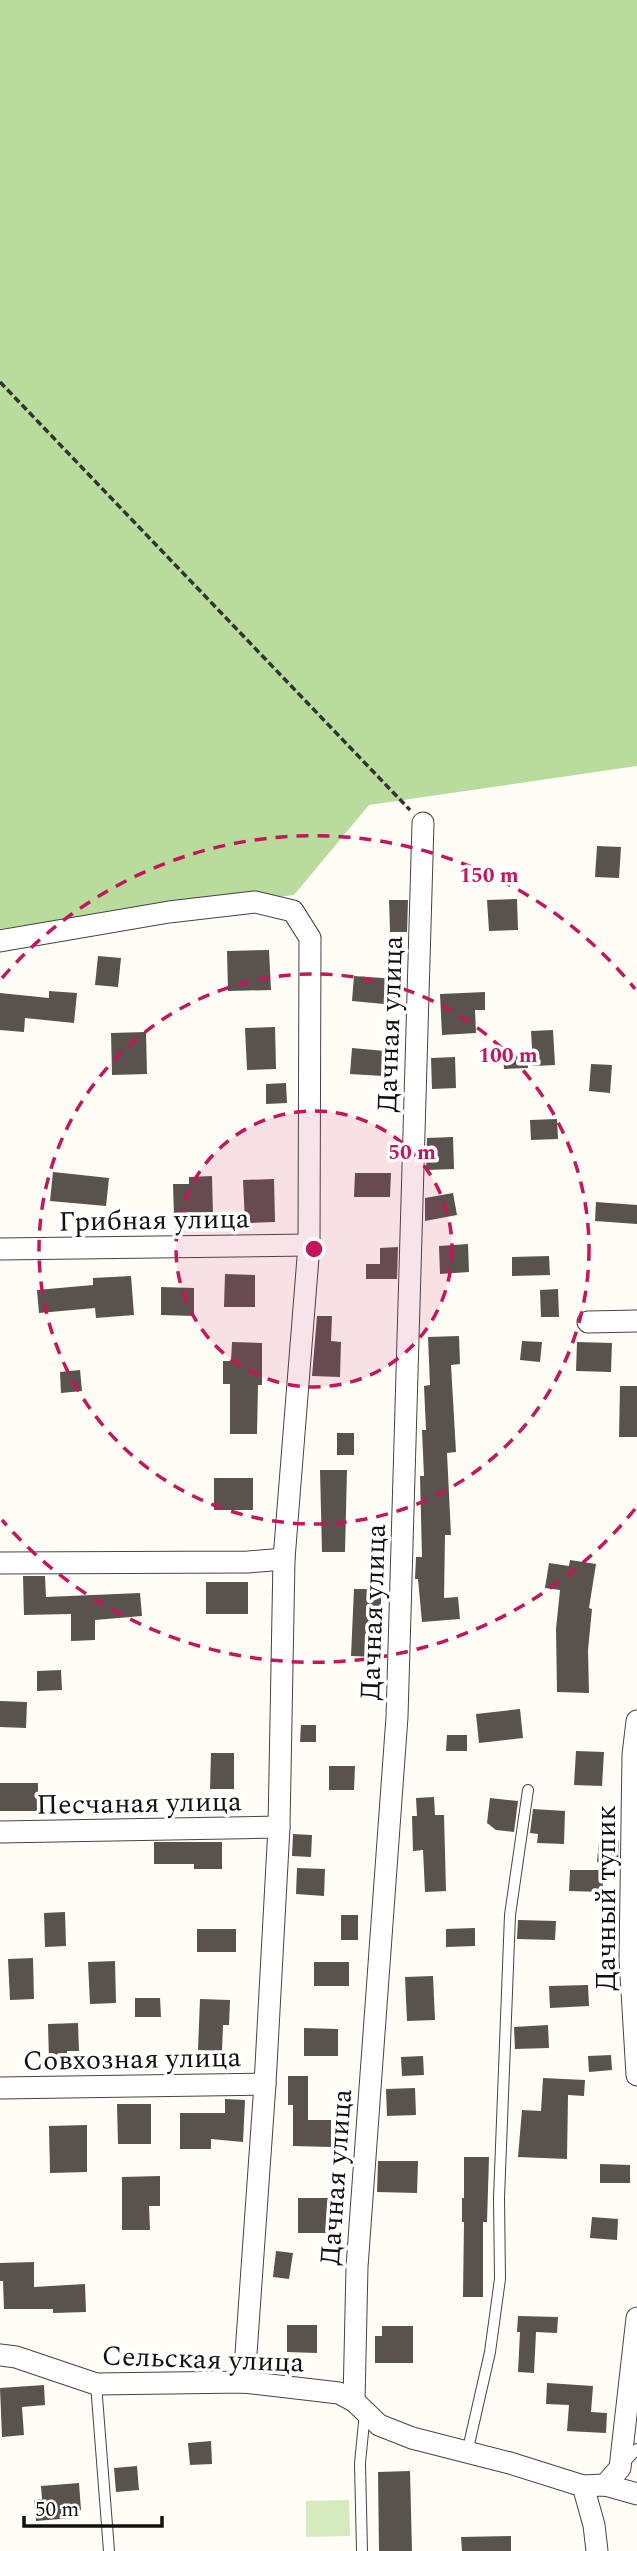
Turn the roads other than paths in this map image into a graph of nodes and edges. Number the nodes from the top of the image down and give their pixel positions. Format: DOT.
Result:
graph roads {
  1 [pos="423,823"];
  2 [pos="0,941"];
  3 [pos="309,1245"];
  4 [pos="0,1249"];
  5 [pos="637,1321"];
  6 [pos="588,1322"];
  7 [pos="284,1559"];
  8 [pos="0,1563"];
  9 [pos="637,1721"];
  10 [pos="528,1790"];
  11 [pos="279,1827"];
  12 [pos="0,1832"];
  13 [pos="634,1943"];
  14 [pos="637,2075"];
  15 [pos="265,2084"];
  16 [pos="0,2088"];
  17 [pos="637,2318"];
  18 [pos="0,2355"];
  19 [pos="244,2382"];
  20 [pos="96,2384"];
  21 [pos="360,2407"];
  22 [pos="637,2449"];
  23 [pos="467,2453"];
  24 [pos="620,2468"];
  25 [pos="594,2486"];
  26 [pos="637,2494"];
  27 [pos="109,2551"];
  28 [pos="362,2551"];
  29 [pos="597,2551"];
  1 -- 21 [label="street, Дачная улица"];
  2 -- 3 [label="street"];
  3 -- 4 [label="street, Грибная улица"];
  3 -- 7 [label="street"];
  5 -- 6 [label="street"];
  7 -- 8 [label="street"];
  7 -- 11 [label="street"];
  9 -- 13 [label="street, Дачный тупик"];
  10 -- 23 [label="lane"];
  11 -- 12 [label="street, Песчаная улица"];
  11 -- 15 [label="street"];
  13 -- 14 [label="street, Дачный тупик"];
  15 -- 16 [label="street, Совхозная улица"];
  15 -- 19 [label="street"];
  17 -- 24 [label="street"];
  18 -- 20 [label="street, Сельская улица"];
  19 -- 20 [label="street, Сельская улица"];
  19 -- 21 [label="street, Сельская улица"];
  20 -- 27 [label="lane"];
  21 -- 23 [label="street, Сельская улица"];
  21 -- 28 [label="lane"];
  22 -- 24 [label="lane"];
  23 -- 25 [label="street, Сельская улица"];
  24 -- 25 [label="street"];
  25 -- 26 [label="street, Сельская улица"];
  25 -- 29 [label="street"];
}
